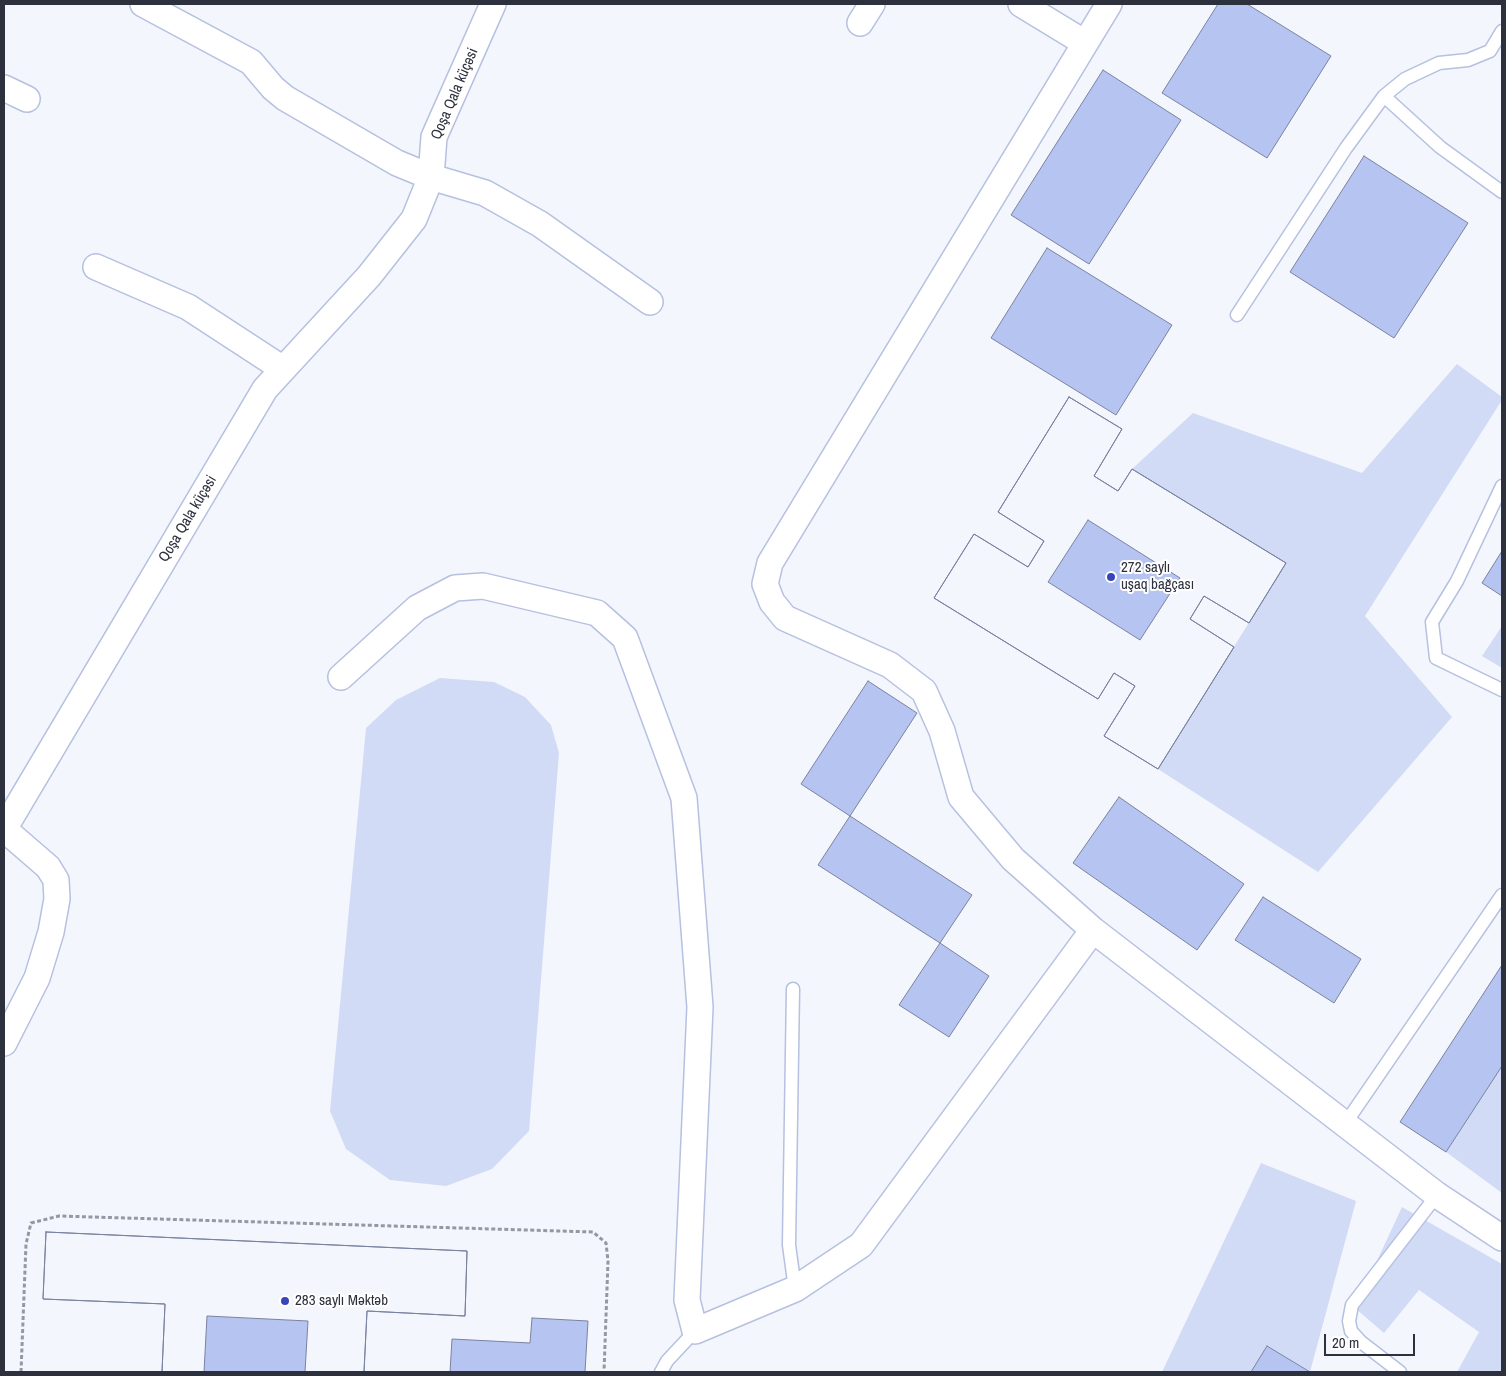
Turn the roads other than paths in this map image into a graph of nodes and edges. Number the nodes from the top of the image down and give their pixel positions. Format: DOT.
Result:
graph roads {
  1 [pos="143,4"];
  2 [pos="493,4"];
  3 [pos="1021,4"];
  4 [pos="1108,4"];
  5 [pos="1502,31"];
  6 [pos="1085,43"];
  7 [pos="4,88"];
  8 [pos="1384,96"];
  9 [pos="27,99"];
  10 [pos="431,177"];
  11 [pos="1502,192"];
  12 [pos="96,267"];
  13 [pos="650,302"];
  14 [pos="1237,315"];
  15 [pos="283,369"];
  16 [pos="1502,486"];
  17 [pos="341,678"];
  18 [pos="1502,690"];
  19 [pos="1502,895"];
  20 [pos="1093,930"];
  21 [pos="793,989"];
  22 [pos="4,1043"];
  23 [pos="1345,1124"];
  24 [pos="1437,1195"];
  25 [pos="1502,1238"];
  26 [pos="795,1289"];
  27 [pos="696,1331"];
  28 [pos="661,1372"];
  29 [pos="1400,1372"];
  1 -- 10 [label="street"];
  2 -- 10 [label="street, Qoşa Qala küçəsi"];
  3 -- 6 [label="street"];
  4 -- 6 [label="street"];
  5 -- 8 [label="lane"];
  6 -- 20 [label="street"];
  7 -- 9 [label="street"];
  8 -- 11 [label="lane"];
  8 -- 14 [label="lane"];
  10 -- 13 [label="street"];
  10 -- 15 [label="street, Qoşa Qala küçəsi"];
  12 -- 15 [label="street"];
  15 -- 22 [label="street, Qoşa Qala küçəsi"];
  16 -- 18 [label="lane"];
  17 -- 27 [label="street"];
  19 -- 23 [label="lane"];
  20 -- 23 [label="street"];
  20 -- 26 [label="street"];
  21 -- 26 [label="lane"];
  23 -- 24 [label="street"];
  24 -- 25 [label="street"];
  24 -- 29 [label="lane"];
  26 -- 27 [label="street"];
  27 -- 28 [label="lane"];
}
